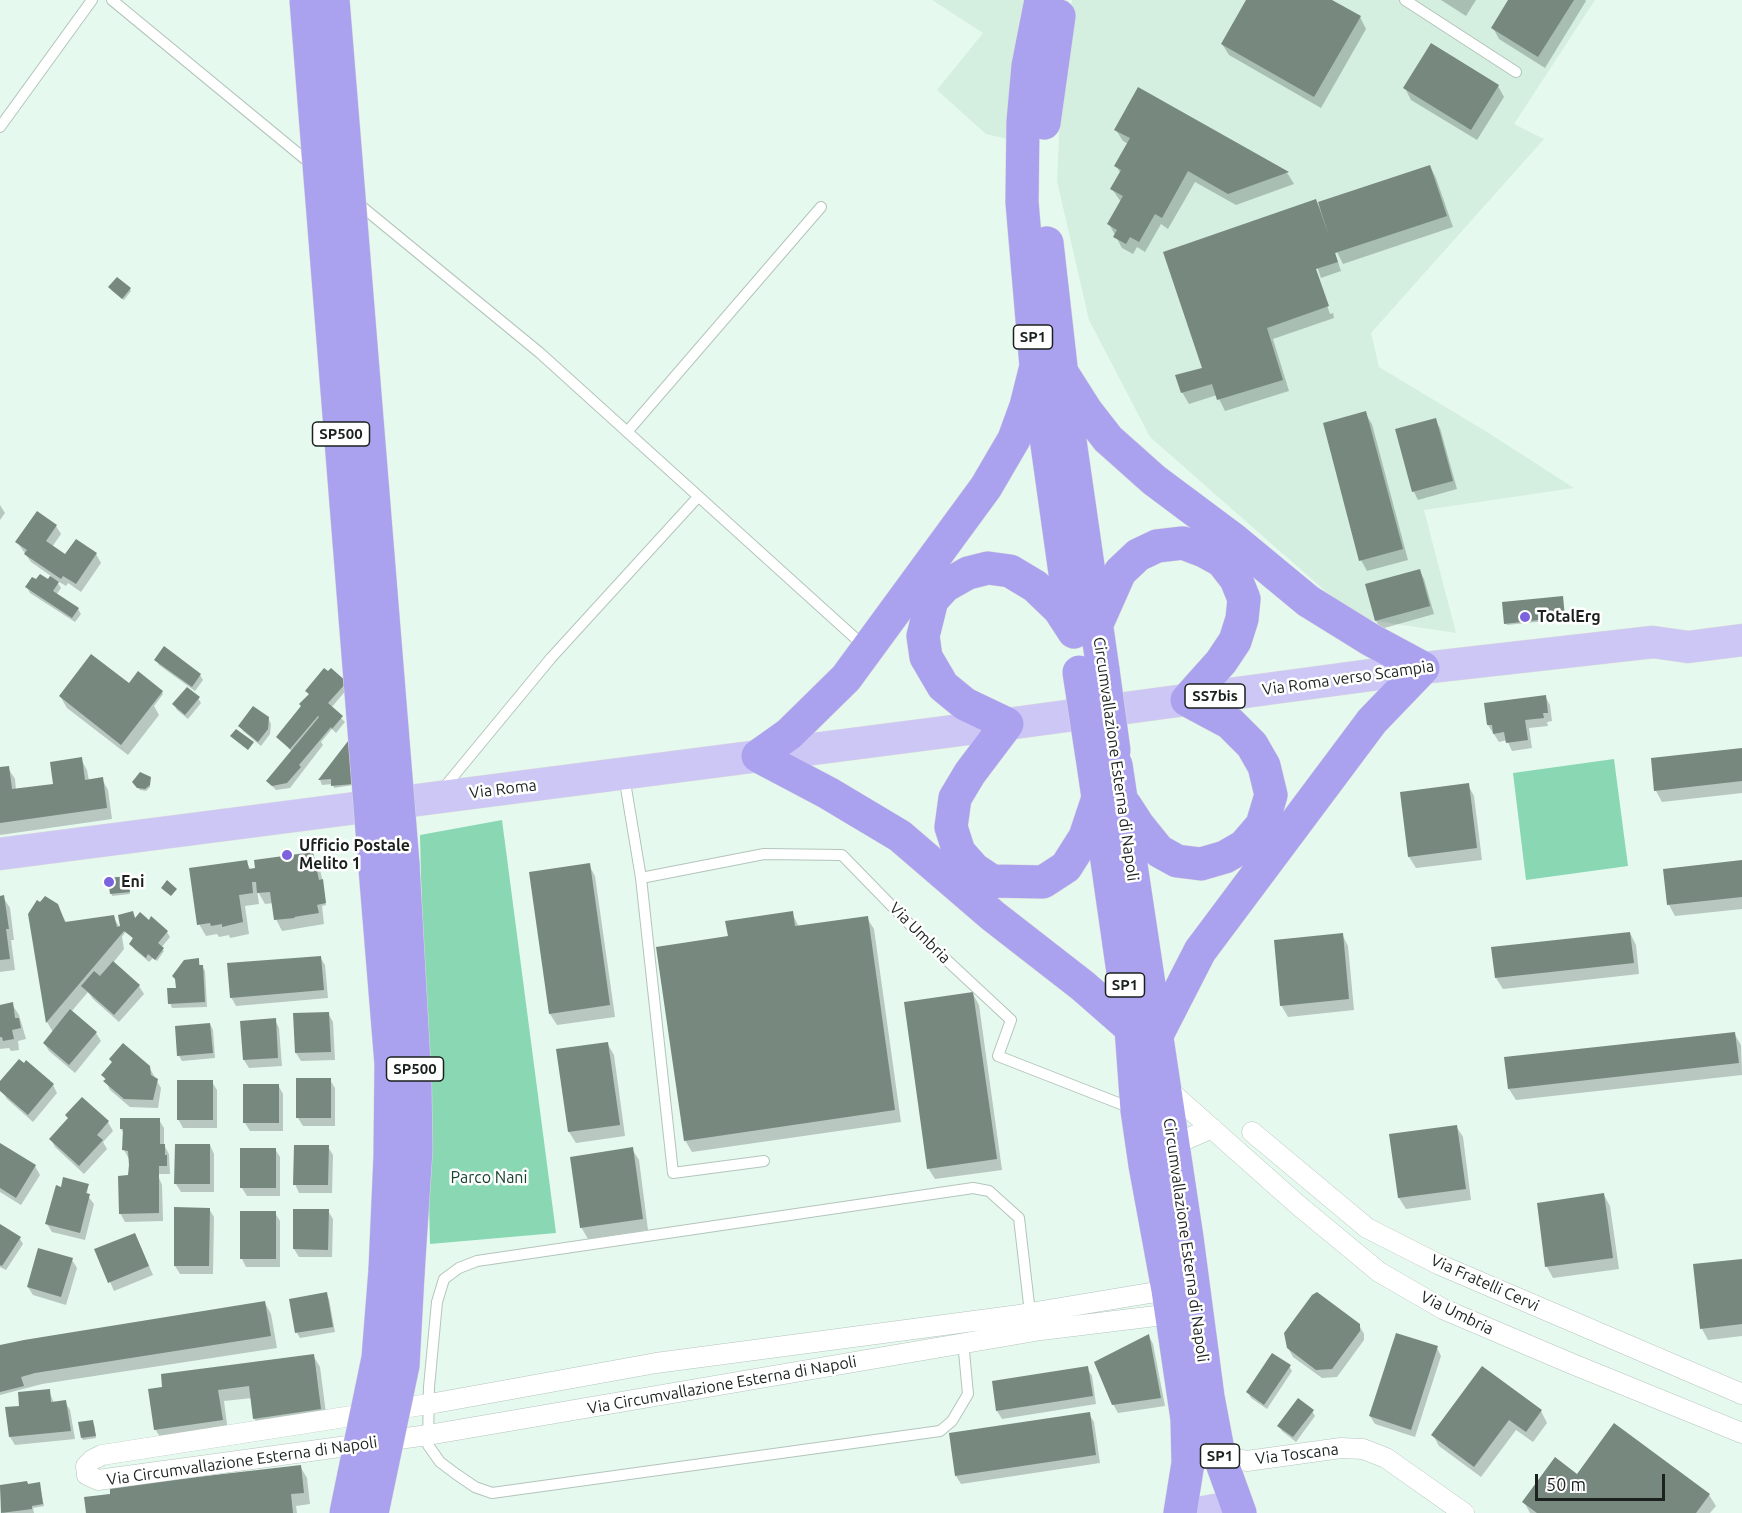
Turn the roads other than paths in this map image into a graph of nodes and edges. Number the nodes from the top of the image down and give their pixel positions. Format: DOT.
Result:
graph roads {
  1 [pos="92,0"];
  2 [pos="112,0"];
  3 [pos="306,0"];
  4 [pos="333,0"];
  5 [pos="1041,0"];
  6 [pos="1061,0"];
  7 [pos="1405,0"];
  8 [pos="1516,72"];
  9 [pos="0,127"];
  10 [pos="330,180"];
  11 [pos="339,188"];
  12 [pos="820,207"];
  13 [pos="1048,369"];
  14 [pos="627,432"];
  15 [pos="698,497"];
  16 [pos="1742,622"];
  17 [pos="1085,629"];
  18 [pos="1742,640"];
  19 [pos="1653,642"];
  20 [pos="868,650"];
  21 [pos="1423,668"];
  22 [pos="1187,700"];
  23 [pos="1007,724"];
  24 [pos="758,756"];
  25 [pos="624,773"];
  26 [pos="1107,783"];
  27 [pos="436,797"];
  28 [pos="0,854"];
  29 [pos="389,866"];
  30 [pos="641,878"];
  31 [pos="1144,1031"];
  32 [pos="1164,1086"];
  33 [pos="1137,1110"];
  34 [pos="1212,1128"];
  35 [pos="1252,1132"];
  36 [pos="1173,1145"];
  37 [pos="764,1161"];
  38 [pos="397,1272"];
  39 [pos="1170,1302"];
  40 [pos="1029,1313"];
  41 [pos="960,1323"];
  42 [pos="963,1343"];
  43 [pos="1742,1394"];
  44 [pos="429,1404"];
  45 [pos="1742,1432"];
  46 [pos="428,1436"];
  47 [pos="1220,1455"];
  48 [pos="346,1513"];
  49 [pos="372,1513"];
  50 [pos="1180,1513"];
  51 [pos="1199,1513"];
  52 [pos="1229,1513"];
  53 [pos="1240,1513"];
  54 [pos="1464,1513"];
  1 -- 9 [label="lane"];
  2 -- 10 [label="lane"];
  3 -- 29 [label="highway, SP500, bridge"];
  4 -- 29 [label="highway, SP500, bridge"];
  5 -- 13 [label="highway, Circumvallazione Esterna di Napoli / SP1"];
  6 -- 13 [label="highway, Circumvallazione Esterna di Napoli / SP1"];
  7 -- 8 [label="lane"];
  11 -- 14 [label="lane"];
  12 -- 14 [label="lane"];
  13 -- 17 [label="highway, Circumvallazione Esterna di Napoli / SP1"];
  13 -- 20 [label="highway"];
  13 -- 21 [label="highway"];
  14 -- 15 [label="lane"];
  15 -- 20 [label="lane"];
  15 -- 27 [label="lane"];
  16 -- 19 [label="main road, Via Roma verso Scampia"];
  17 -- 22 [label="highway"];
  17 -- 23 [label="highway"];
  17 -- 26 [label="highway, Circumvallazione Esterna di Napoli / SP1, bridge"];
  18 -- 19 [label="main road, Via Roma verso Scampia"];
  19 -- 21 [label="main road, Via Roma verso Scampia / SS7bis"];
  20 -- 24 [label="highway"];
  21 -- 22 [label="main road, Via Roma verso Scampia / SS7bis"];
  21 -- 31 [label="highway"];
  22 -- 23 [label="main road, Via Roma verso Scampia / SS7bis"];
  22 -- 26 [label="highway"];
  23 -- 24 [label="main road, Via Roma"];
  23 -- 26 [label="highway"];
  24 -- 25 [label="main road, Via Roma"];
  24 -- 31 [label="highway"];
  25 -- 27 [label="main road, Via Roma"];
  25 -- 30 [label="lane"];
  26 -- 31 [label="highway, Circumvallazione Esterna di Napoli / SP1"];
  27 -- 28 [label="main road, Via Roma"];
  29 -- 38 [label="highway, SP500"];
  30 -- 33 [label="lane, Via Umbria"];
  30 -- 37 [label="lane"];
  31 -- 32 [label="highway, Circumvallazione Esterna di Napoli / SP1"];
  31 -- 33 [label="highway, Circumvallazione Esterna di Napoli / SP1"];
  32 -- 34 [label="street, Via Umbria"];
  32 -- 36 [label="highway, Circumvallazione Esterna di Napoli / SP1"];
  33 -- 39 [label="highway, Circumvallazione Esterna di Napoli / SP1"];
  34 -- 36 [label="street"];
  34 -- 45 [label="street, Via Umbria"];
  35 -- 43 [label="street, Via Fratelli Cervi"];
  36 -- 47 [label="highway, Circumvallazione Esterna di Napoli / SP1"];
  38 -- 48 [label="highway, SP500, bridge"];
  38 -- 49 [label="highway, SP500, bridge"];
  39 -- 40 [label="street, Via Circumvallazione Esterna di Napoli"];
  39 -- 42 [label="street, Via Circumvallazione Esterna di Napoli"];
  39 -- 50 [label="highway, Circumvallazione Esterna di Napoli / SP1"];
  40 -- 41 [label="street, Via Circumvallazione Esterna di Napoli"];
  40 -- 44 [label="lane"];
  41 -- 42 [label="lane"];
  41 -- 44 [label="street, Via Circumvallazione Esterna di Napoli"];
  42 -- 46 [label="street, Via Circumvallazione Esterna di Napoli"];
  42 -- 46 [label="lane"];
  44 -- 46 [label="lane"];
  44 -- 46 [label="street, Via Circumvallazione Esterna di Napoli"];
  47 -- 53 [label="highway, Circumvallazione Esterna di Napoli / SP1"];
  47 -- 54 [label="street, Via Toscana"];
  51 -- 52 [label="main road"];
}
